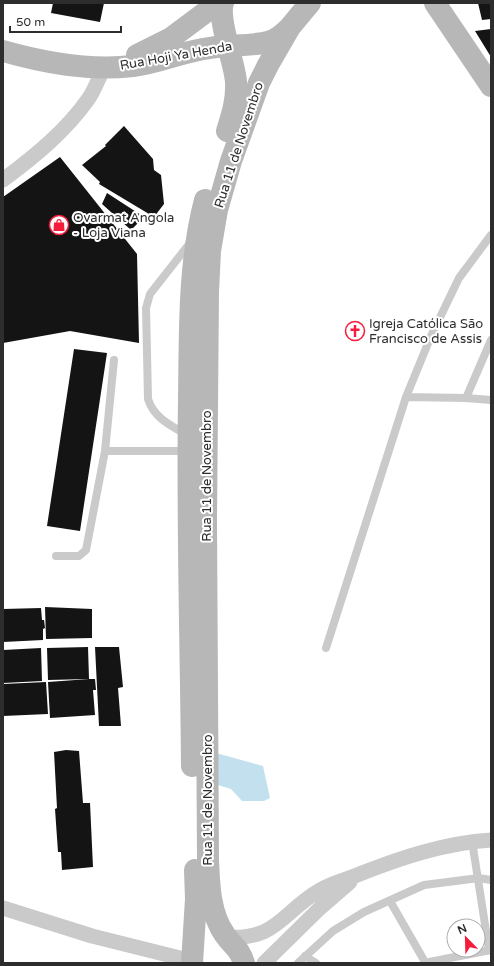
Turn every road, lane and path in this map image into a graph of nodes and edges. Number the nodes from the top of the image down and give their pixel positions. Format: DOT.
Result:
graph roads {
  1 [pos="218,3"];
  2 [pos="223,3"];
  3 [pos="310,3"];
  4 [pos="435,3"];
  5 [pos="290,27"];
  6 [pos="228,45"];
  7 [pos="3,51"];
  8 [pos="104,68"];
  9 [pos="491,86"];
  10 [pos="3,180"];
  11 [pos="197,234"];
  12 [pos="491,236"];
  13 [pos="491,340"];
  14 [pos="114,360"];
  15 [pos="406,396"];
  16 [pos="466,398"];
  17 [pos="491,400"];
  18 [pos="188,444"];
  19 [pos="105,451"];
  20 [pos="56,556"];
  21 [pos="326,648"];
  22 [pos="491,840"];
  23 [pos="472,841"];
  24 [pos="360,874"];
  25 [pos="479,878"];
  26 [pos="491,880"];
  27 [pos="390,901"];
  28 [pos="3,908"];
  29 [pos="226,937"];
  30 [pos="490,950"];
  31 [pos="305,956"];
  32 [pos="192,962"];
  33 [pos="244,963"];
  34 [pos="264,963"];
  35 [pos="298,963"];
  36 [pos="316,963"];
  37 [pos="425,963"];
  1 -- 8 [label="main road, Rua Hoji Ya Henda"];
  2 -- 6 [label="main road, Rua 11 de Novembro"];
  3 -- 5 [label="main road, Rua 11 de Novembro"];
  4 -- 9 [label="main road"];
  5 -- 6 [label="main road, Rua Hoji Ya Henda"];
  5 -- 29 [label="main road, Rua 11 de Novembro"];
  6 -- 8 [label="main road, Rua Hoji Ya Henda"];
  6 -- 11 [label="main road, Rua 11 de Novembro"];
  7 -- 8 [label="main road, Rua Hoji Ya Henda"];
  8 -- 10 [label="street"];
  11 -- 18 [label="main road, Rua 11 de Novembro"];
  11 -- 18 [label="lane"];
  12 -- 15 [label="lane"];
  13 -- 16 [label="lane"];
  14 -- 19 [label="lane"];
  15 -- 16 [label="lane"];
  15 -- 21 [label="lane"];
  16 -- 17 [label="lane"];
  18 -- 19 [label="lane"];
  18 -- 32 [label="main road, Rua 11 de Novembro"];
  19 -- 20 [label="lane"];
  22 -- 23 [label="street"];
  23 -- 24 [label="street"];
  23 -- 25 [label="lane"];
  24 -- 29 [label="street"];
  24 -- 34 [label="street"];
  25 -- 26 [label="lane"];
  25 -- 27 [label="lane"];
  25 -- 30 [label="lane"];
  27 -- 31 [label="lane"];
  27 -- 37 [label="lane"];
  28 -- 32 [label="street"];
  29 -- 32 [label="main road"];
  29 -- 33 [label="main road, Rua 11 de Novembro"];
  30 -- 37 [label="lane"];
  31 -- 35 [label="lane"];
  31 -- 36 [label="lane"];
}
